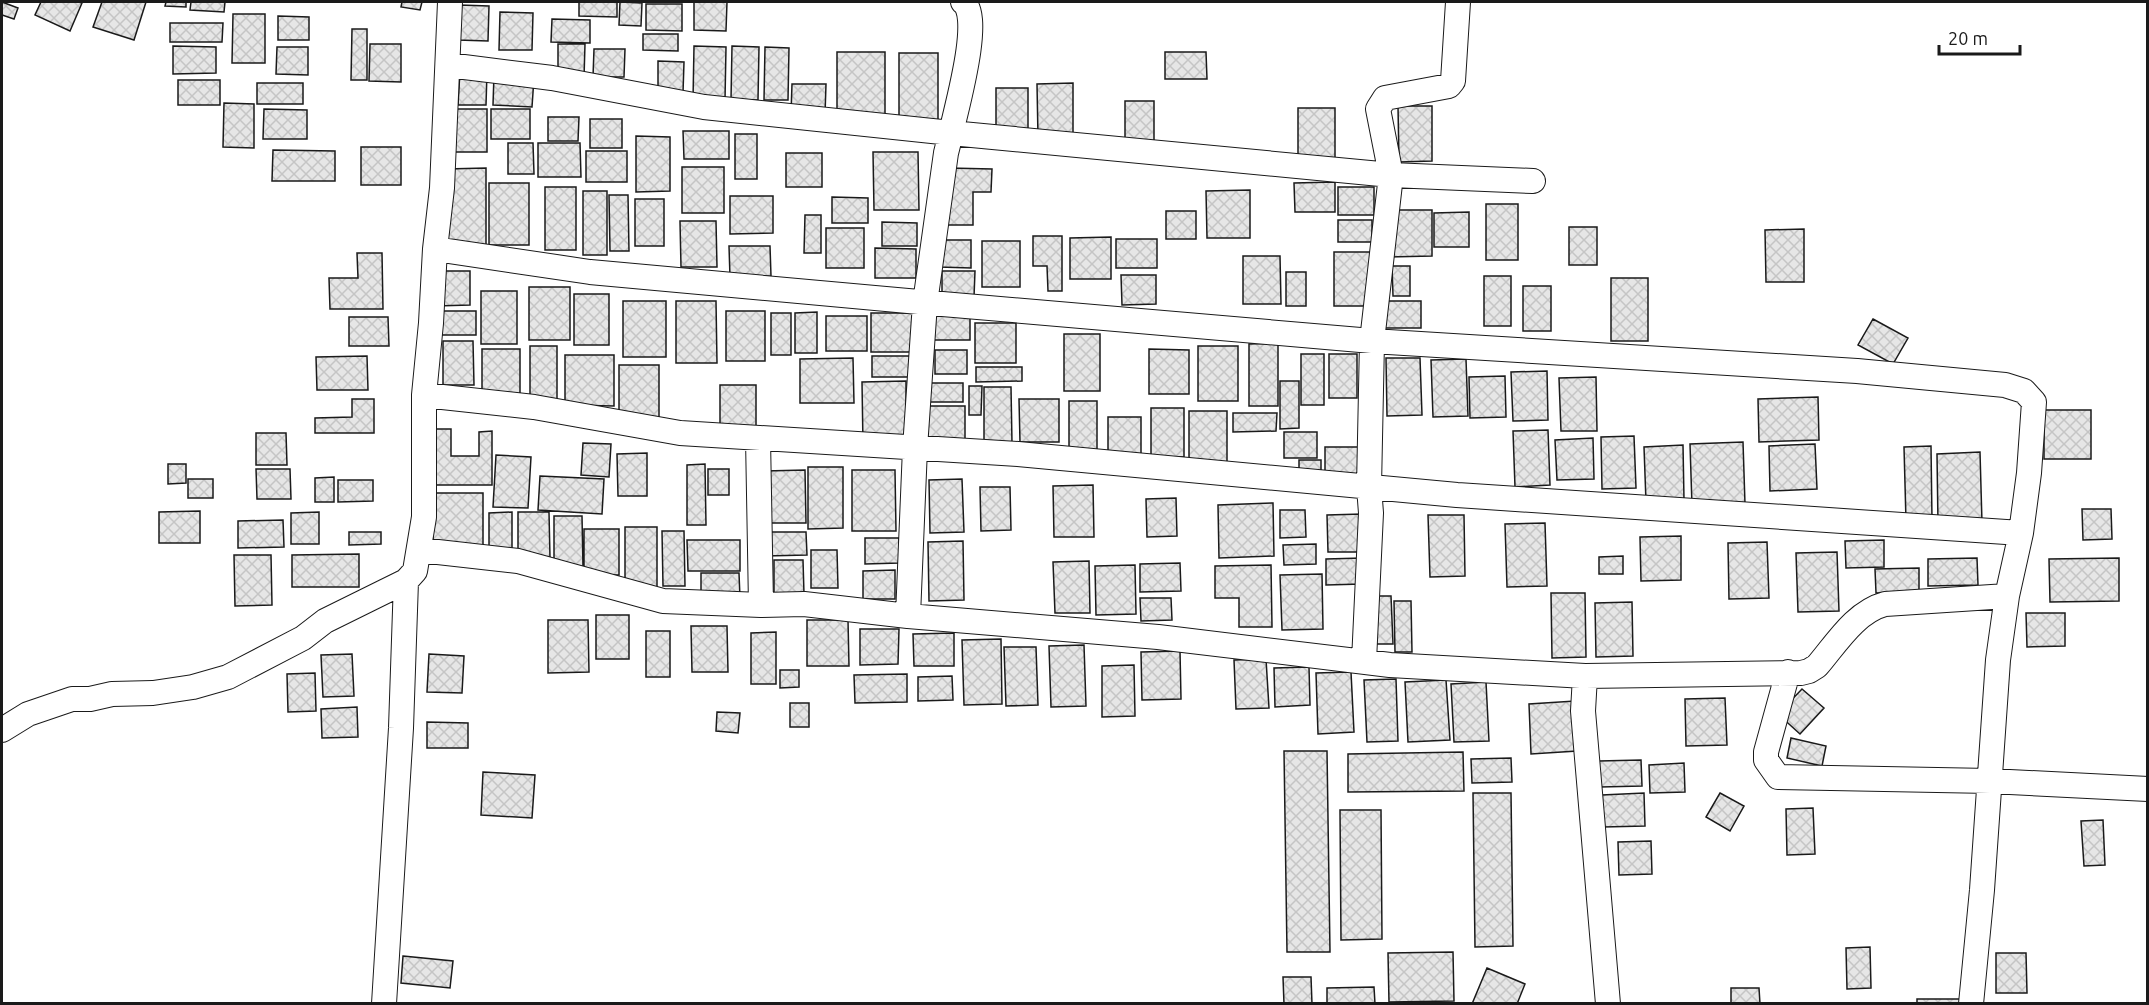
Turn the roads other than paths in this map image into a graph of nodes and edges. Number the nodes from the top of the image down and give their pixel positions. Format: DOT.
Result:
graph roads {
  1 [pos="450,2"];
  2 [pos="963,2"];
  3 [pos="1458,2"];
  4 [pos="448,65"];
  5 [pos="951,133"];
  6 [pos="1391,175"];
  7 [pos="1533,181"];
  8 [pos="435,249"];
  9 [pos="925,303"];
  10 [pos="1372,341"];
  11 [pos="424,395"];
  12 [pos="758,438"];
  13 [pos="915,448"];
  14 [pos="1369,487"];
  15 [pos="2021,533"];
  16 [pos="420,550"];
  17 [pos="406,581"];
  18 [pos="2007,596"];
  19 [pos="761,605"];
  20 [pos="908,616"];
  21 [pos="1364,662"];
  22 [pos="1788,672"];
  23 [pos="1585,676"];
  24 [pos="2,730"];
  25 [pos="1990,781"];
  26 [pos="2148,789"];
  27 [pos="384,1004"];
  28 [pos="1608,1004"];
  29 [pos="1971,1004"];
  1 -- 4 [label="street"];
  2 -- 5 [label="street"];
  3 -- 6 [label="street"];
  4 -- 5 [label="street"];
  4 -- 8 [label="street"];
  5 -- 6 [label="street"];
  5 -- 9 [label="street"];
  6 -- 7 [label="street"];
  6 -- 10 [label="street"];
  8 -- 9 [label="street"];
  8 -- 11 [label="street"];
  9 -- 10 [label="street"];
  9 -- 13 [label="street"];
  10 -- 14 [label="street"];
  10 -- 15 [label="street"];
  11 -- 12 [label="street"];
  11 -- 16 [label="street"];
  12 -- 13 [label="street"];
  12 -- 19 [label="street"];
  13 -- 14 [label="street"];
  13 -- 20 [label="street"];
  14 -- 15 [label="street"];
  14 -- 21 [label="street"];
  15 -- 18 [label="street"];
  16 -- 17 [label="street"];
  16 -- 19 [label="street"];
  17 -- 24 [label="street"];
  17 -- 27 [label="street"];
  18 -- 22 [label="street"];
  18 -- 25 [label="street"];
  19 -- 20 [label="street"];
  20 -- 21 [label="street"];
  21 -- 23 [label="street"];
  22 -- 23 [label="street"];
  22 -- 25 [label="street"];
  23 -- 28 [label="street"];
  25 -- 26 [label="street"];
  25 -- 29 [label="street"];
}
